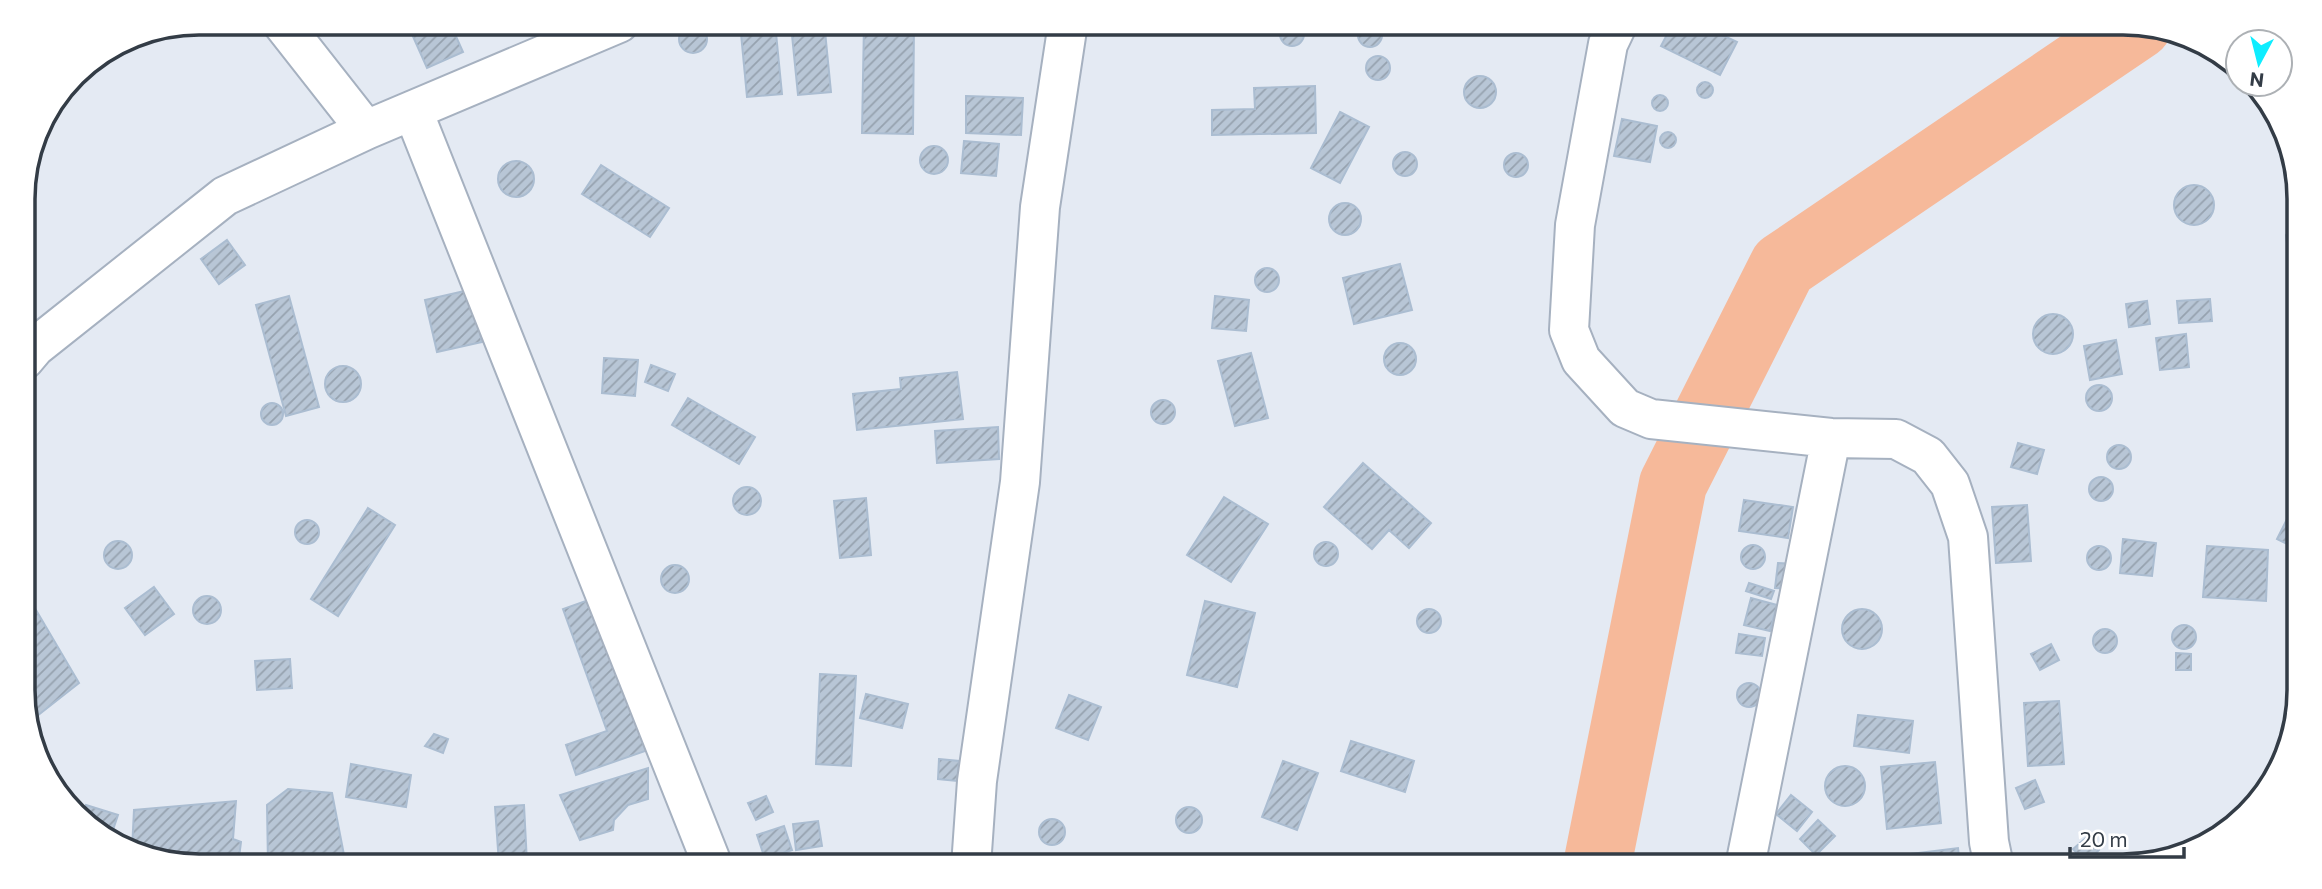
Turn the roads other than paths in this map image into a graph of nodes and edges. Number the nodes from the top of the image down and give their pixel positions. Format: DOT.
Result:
graph roads {
  1 [pos="291,35"];
  2 [pos="591,35"];
  3 [pos="1066,35"];
  4 [pos="1612,35"];
  5 [pos="413,111"];
  6 [pos="366,131"];
  7 [pos="35,347"];
  8 [pos="1831,438"];
  9 [pos="708,854"];
  10 [pos="972,854"];
  11 [pos="1747,854"];
  12 [pos="1992,854"];
  1 -- 6 [label="street"];
  2 -- 5 [label="street"];
  3 -- 10 [label="street"];
  4 -- 8 [label="street"];
  5 -- 6 [label="street"];
  5 -- 9 [label="street"];
  6 -- 7 [label="street"];
  8 -- 11 [label="street"];
  8 -- 12 [label="street"];
}
